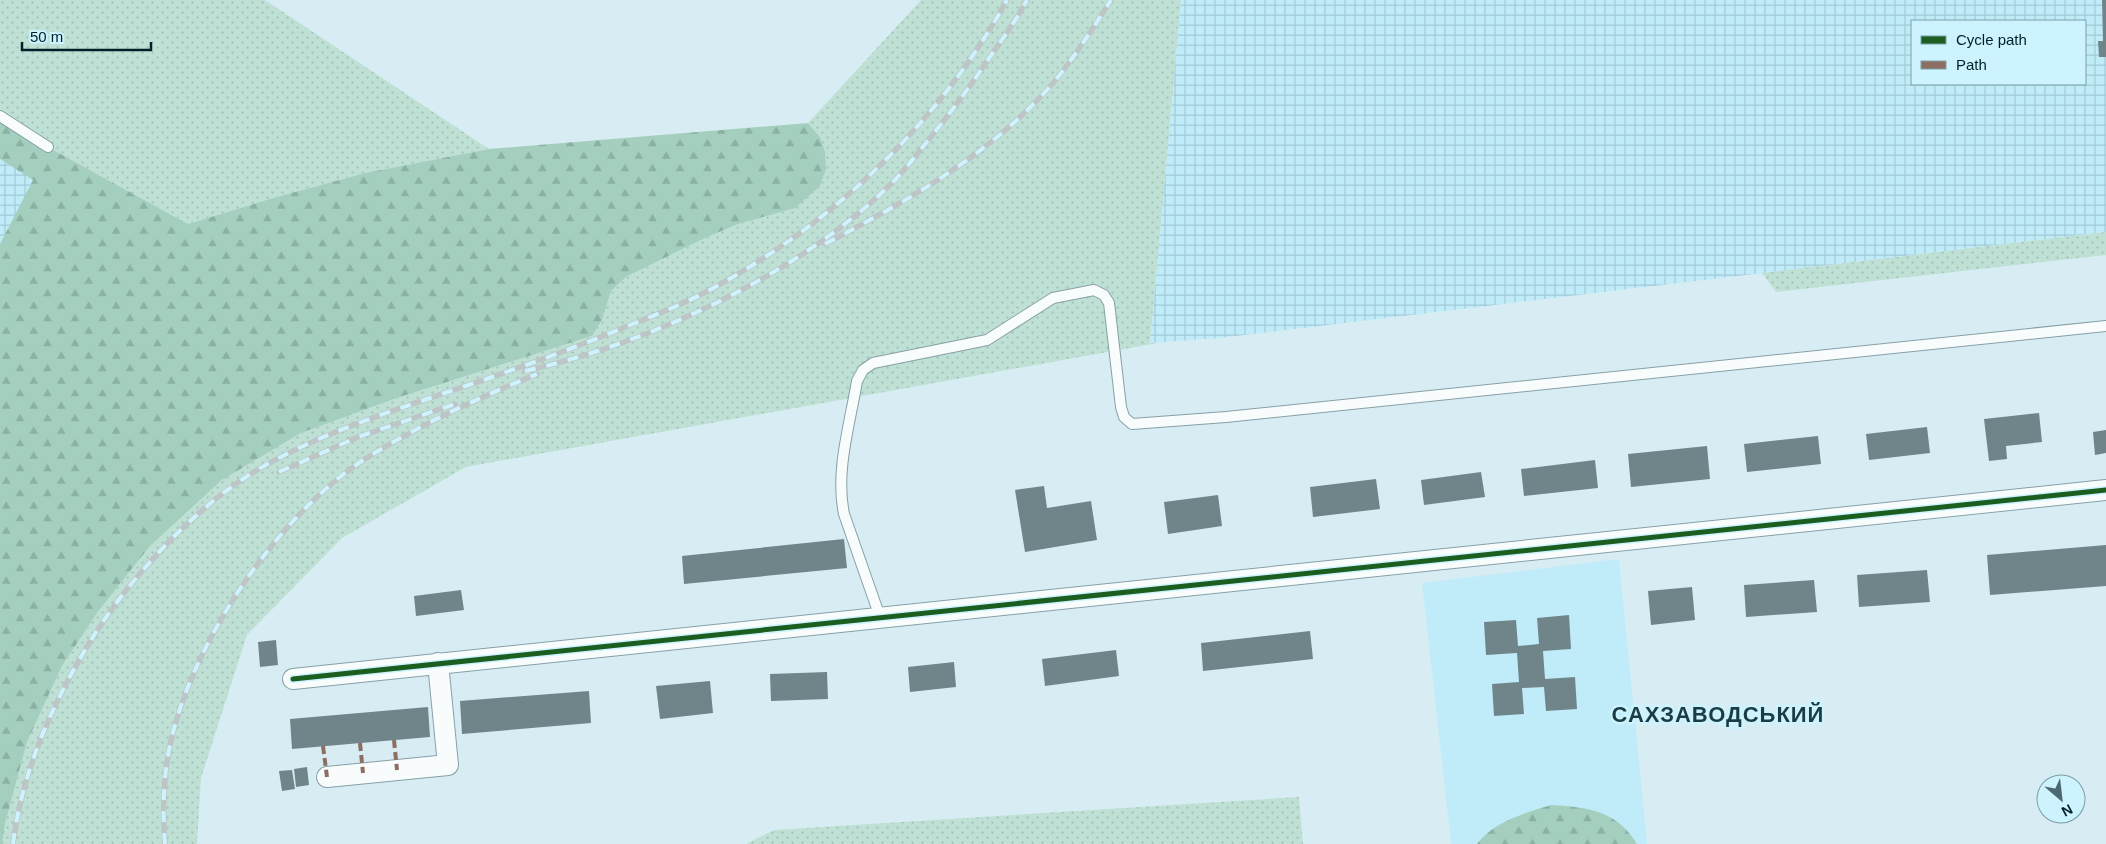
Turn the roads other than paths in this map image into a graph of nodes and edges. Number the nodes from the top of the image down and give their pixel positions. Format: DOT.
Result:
graph roads {
  1 [pos="0,116"];
  2 [pos="48,147"];
  3 [pos="2106,326"];
  4 [pos="2106,490"];
  5 [pos="880,617"];
  6 [pos="438,664"];
  7 [pos="293,679"];
  8 [pos="326,777"];
  1 -- 2 [label="lane"];
  3 -- 5 [label="lane"];
  4 -- 5 [label="street"];
  5 -- 6 [label="street"];
  6 -- 7 [label="street"];
  6 -- 8 [label="street"];
}
